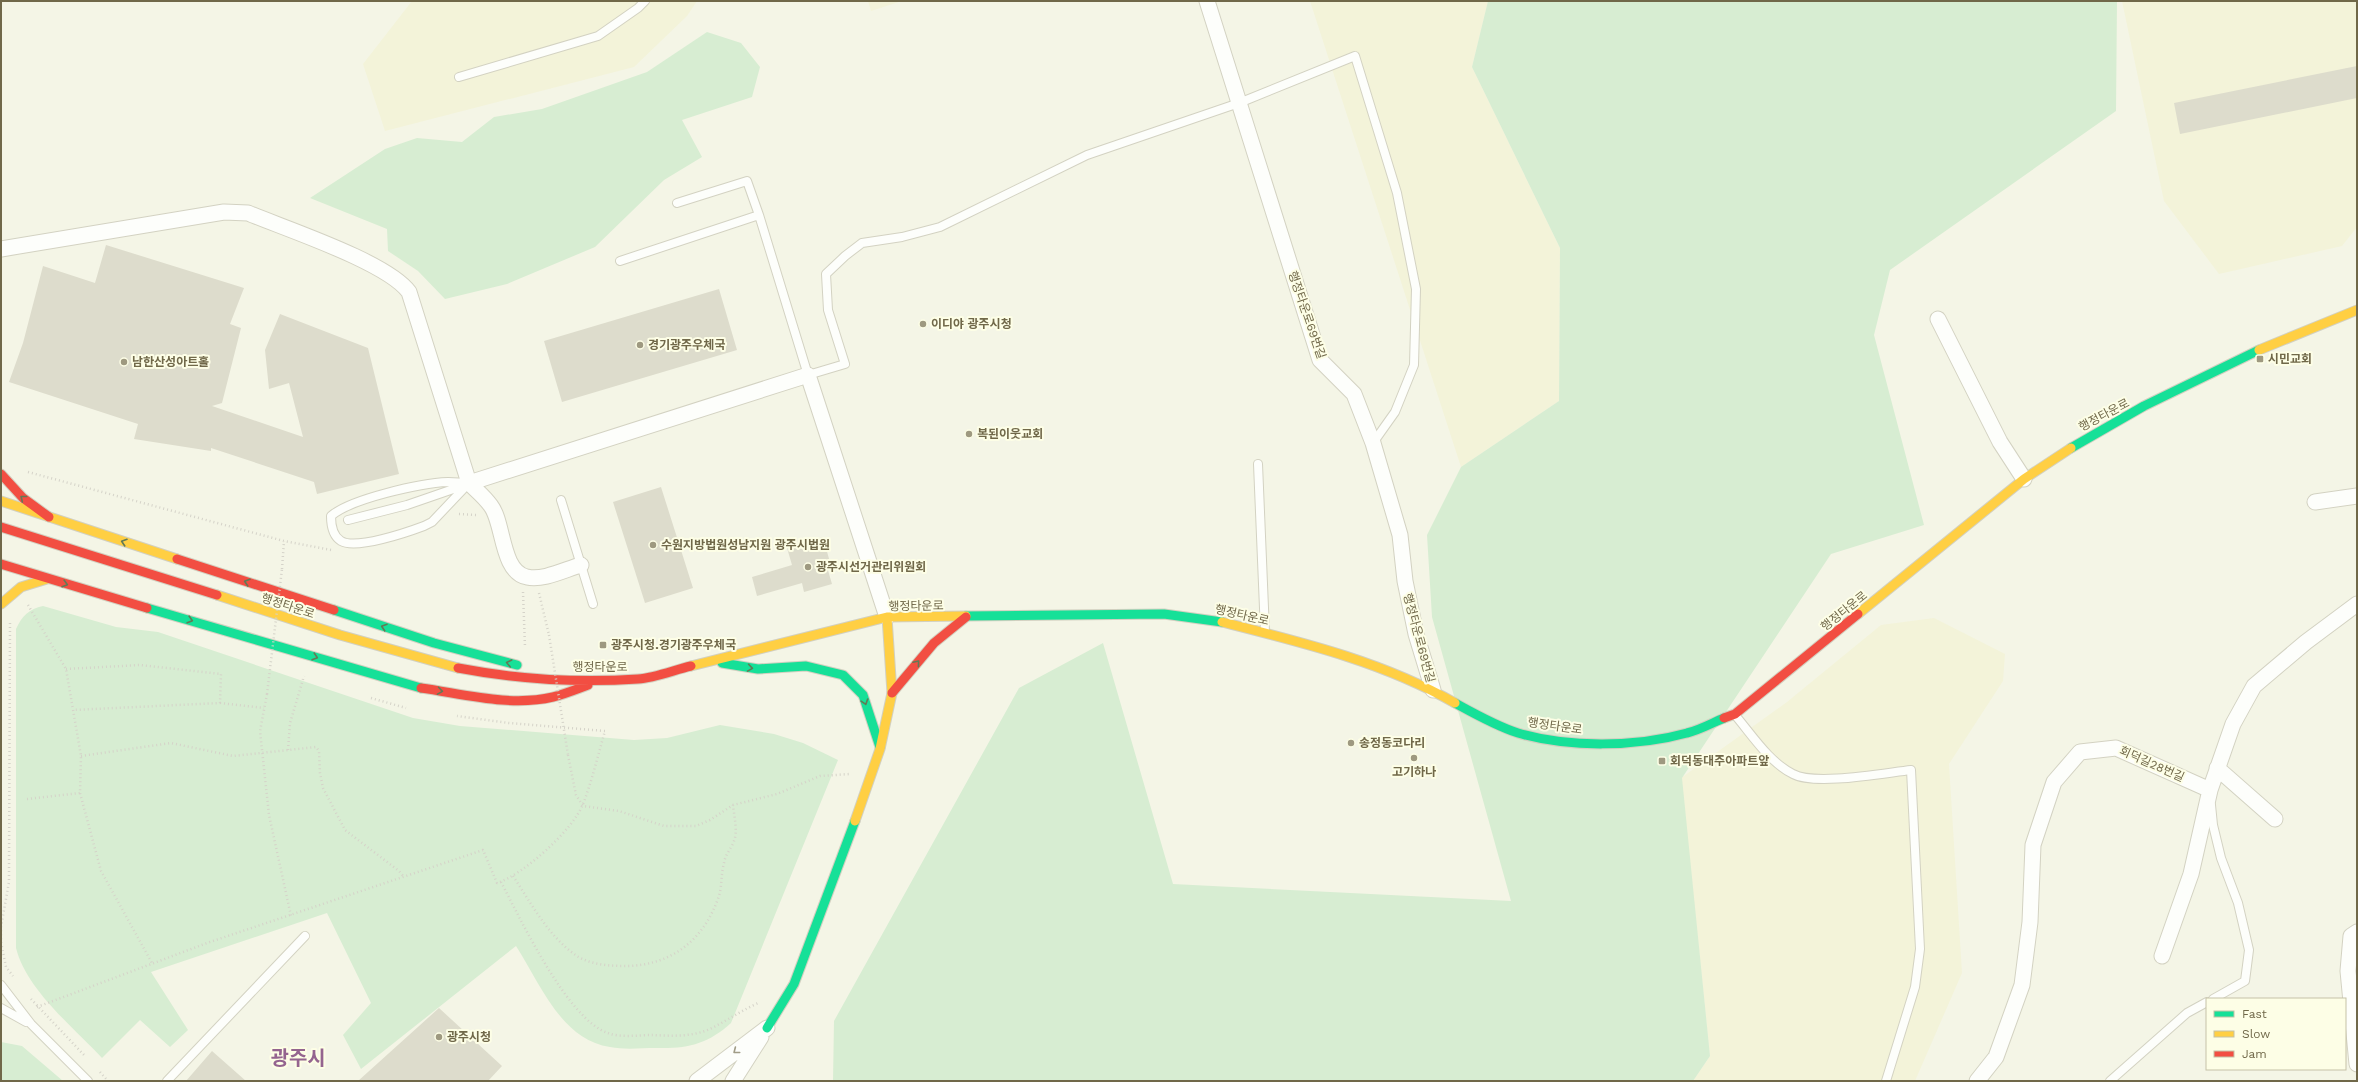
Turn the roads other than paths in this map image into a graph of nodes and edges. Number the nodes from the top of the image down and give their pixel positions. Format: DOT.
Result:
graph roads {
  1 [pos="645,1"];
  2 [pos="1207,1"];
  3 [pos="459,77"];
  4 [pos="1239,103"];
  5 [pos="677,202"];
  6 [pos="758,215"];
  7 [pos="1,249"];
  8 [pos="620,261"];
  9 [pos="2357,310"];
  10 [pos="1938,319"];
  11 [pos="808,375"];
  12 [pos="1373,443"];
  13 [pos="1258,464"];
  14 [pos="1,474"];
  15 [pos="2024,479"];
  16 [pos="469,483"];
  17 [pos="2357,496"];
  18 [pos="561,500"];
  19 [pos="1,501"];
  20 [pos="2315,502"];
  21 [pos="49,517"];
  22 [pos="348,520"];
  23 [pos="1,528"];
  24 [pos="1,564"];
  25 [pos="581,565"];
  26 [pos="47,579"];
  27 [pos="1,604"];
  28 [pos="593,604"];
  29 [pos="2357,604"];
  30 [pos="887,617"];
  31 [pos="966,617"];
  32 [pos="1265,632"];
  33 [pos="711,662"];
  34 [pos="602,680"];
  35 [pos="1433,690"];
  36 [pos="892,693"];
  37 [pos="1735,714"];
  38 [pos="880,749"];
  39 [pos="2218,768"];
  40 [pos="2210,790"];
  41 [pos="2275,819"];
  42 [pos="2357,932"];
  43 [pos="305,936"];
  44 [pos="2162,956"];
  45 [pos="1,985"];
  46 [pos="2215,998"];
  47 [pos="2206,1003"];
  48 [pos="1,1008"];
  49 [pos="31,1024"];
  50 [pos="767,1028"];
  51 [pos="2357,1064"];
  52 [pos="88,1081"];
  53 [pos="167,1081"];
  54 [pos="696,1081"];
  55 [pos="733,1081"];
  56 [pos="1886,1081"];
  57 [pos="1978,1081"];
  58 [pos="2110,1081"];
  1 -- 3 [label="lane"];
  2 -- 4 [label="street, 행정타운로69번길"];
  4 -- 11 [label="lane"];
  4 -- 12 [label="street, 행정타운로69번길"];
  4 -- 12 [label="lane"];
  5 -- 6 [label="lane"];
  6 -- 8 [label="lane"];
  6 -- 11 [label="lane"];
  7 -- 16 [label="street"];
  9 -- 15 [label="street, 행정타운로"];
  10 -- 15 [label="street"];
  11 -- 16 [label="street"];
  11 -- 30 [label="street"];
  12 -- 35 [label="street, 행정타운로69번길"];
  13 -- 32 [label="lane"];
  21 -- 14 [label="street, one-way"];
  15 -- 37 [label="street, 행정타운로"];
  16 -- 16 [label="lane"];
  16 -- 22 [label="lane"];
  16 -- 25 [label="street"];
  17 -- 20 [label="street"];
  18 -- 25 [label="lane"];
  19 -- 21 [label="street"];
  34 -- 21 [label="street, one-way"];
  23 -- 34 [label="street, 행정타운로"];
  24 -- 26 [label="street"];
  25 -- 28 [label="lane"];
  26 -- 27 [label="street"];
  26 -- 34 [label="street, one-way"];
  29 -- 39 [label="street"];
  30 -- 31 [label="street, 행정타운로"];
  30 -- 33 [label="street, 행정타운로"];
  30 -- 36 [label="street"];
  31 -- 32 [label="street, 행정타운로"];
  36 -- 31 [label="street, one-way"];
  32 -- 35 [label="street, 행정타운로"];
  33 -- 34 [label="street, 행정타운로"];
  33 -- 38 [label="street, one-way"];
  35 -- 37 [label="street, 행정타운로"];
  36 -- 38 [label="street"];
  37 -- 56 [label="lane"];
  38 -- 50 [label="street"];
  39 -- 40 [label="street"];
  39 -- 41 [label="street"];
  40 -- 44 [label="street"];
  40 -- 46 [label="lane"];
  40 -- 57 [label="street, 회덕길28번길"];
  42 -- 51 [label="street"];
  43 -- 53 [label="lane"];
  45 -- 49 [label="lane"];
  47 -- 58 [label="lane"];
  48 -- 49 [label="lane"];
  49 -- 52 [label="lane"];
  50 -- 54 [label="street, one-way"];
  50 -- 55 [label="street"];
}
